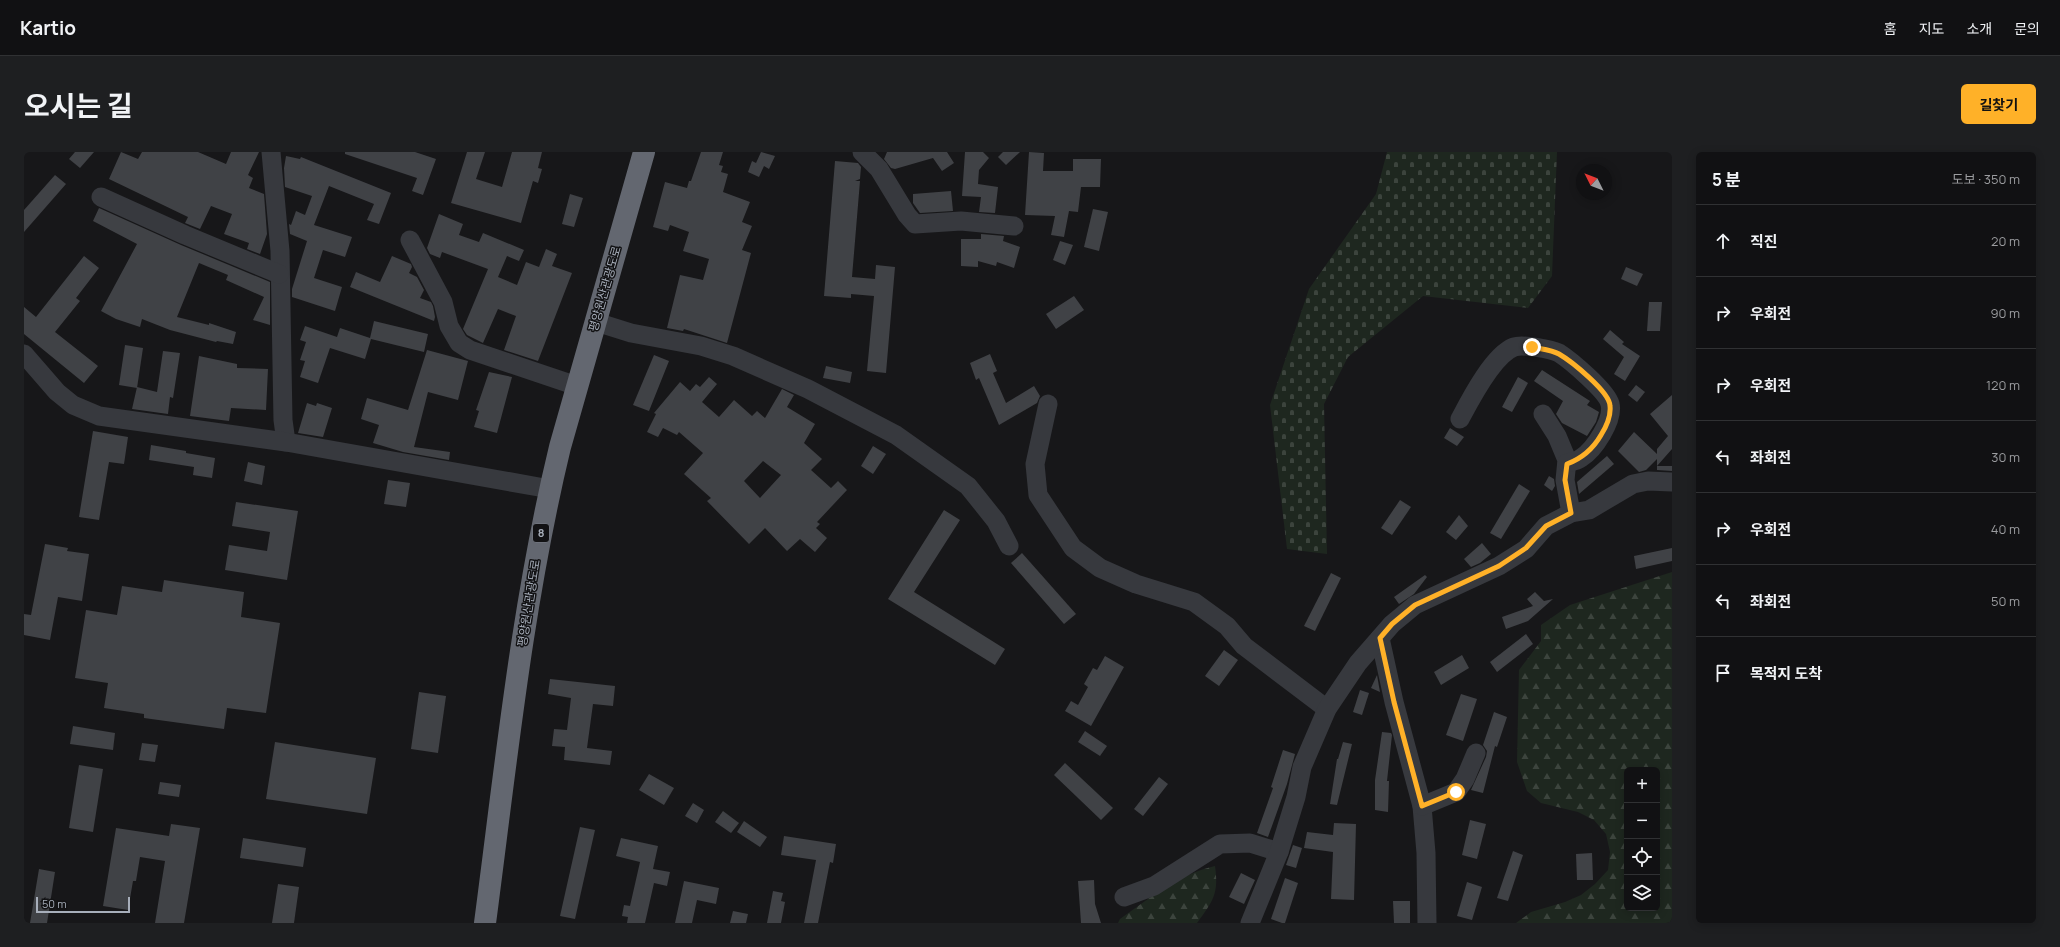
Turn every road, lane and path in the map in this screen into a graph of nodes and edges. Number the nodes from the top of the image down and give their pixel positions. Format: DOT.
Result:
graph roads {
  1 [pos="271,152"];
  2 [pos="644,152"];
  3 [pos="862,152"];
  4 [pos="102,196"];
  5 [pos="1014,226"];
  6 [pos="410,240"];
  7 [pos="279,274"];
  8 [pos="596,322"];
  9 [pos="24,354"];
  10 [pos="577,386"];
  11 [pos="1048,404"];
  12 [pos="1543,414"];
  13 [pos="1460,419"];
  14 [pos="286,442"];
  15 [pos="1567,464"];
  16 [pos="1672,482"];
  17 [pos="550,489"];
  18 [pos="1571,513"];
  19 [pos="1009,546"];
  20 [pos="1380,638"];
  21 [pos="1327,709"];
  22 [pos="1476,753"];
  23 [pos="1422,806"];
  24 [pos="1279,852"];
  25 [pos="1124,897"];
  26 [pos="486,923"];
  27 [pos="1250,923"];
  28 [pos="1427,923"];
  1 -- 7 [label="street"];
  2 -- 8 [label="highway, 평양원산관광도로 / 8"];
  3 -- 5 [label="street"];
  4 -- 7 [label="street"];
  6 -- 10 [label="street"];
  7 -- 14 [label="street"];
  8 -- 10 [label="highway, 평양원산관광도로 / 8"];
  8 -- 19 [label="street"];
  9 -- 14 [label="street"];
  10 -- 17 [label="highway, 평양원산관광도로 / 8"];
  11 -- 21 [label="street"];
  12 -- 15 [label="street"];
  13 -- 15 [label="street"];
  14 -- 17 [label="street"];
  15 -- 18 [label="street"];
  16 -- 18 [label="street"];
  17 -- 26 [label="highway, 평양원산관광도로 / 8"];
  18 -- 20 [label="street"];
  20 -- 21 [label="street"];
  20 -- 23 [label="street"];
  21 -- 24 [label="street"];
  22 -- 23 [label="street"];
  23 -- 28 [label="street"];
  24 -- 25 [label="street"];
  24 -- 27 [label="street"];
}
